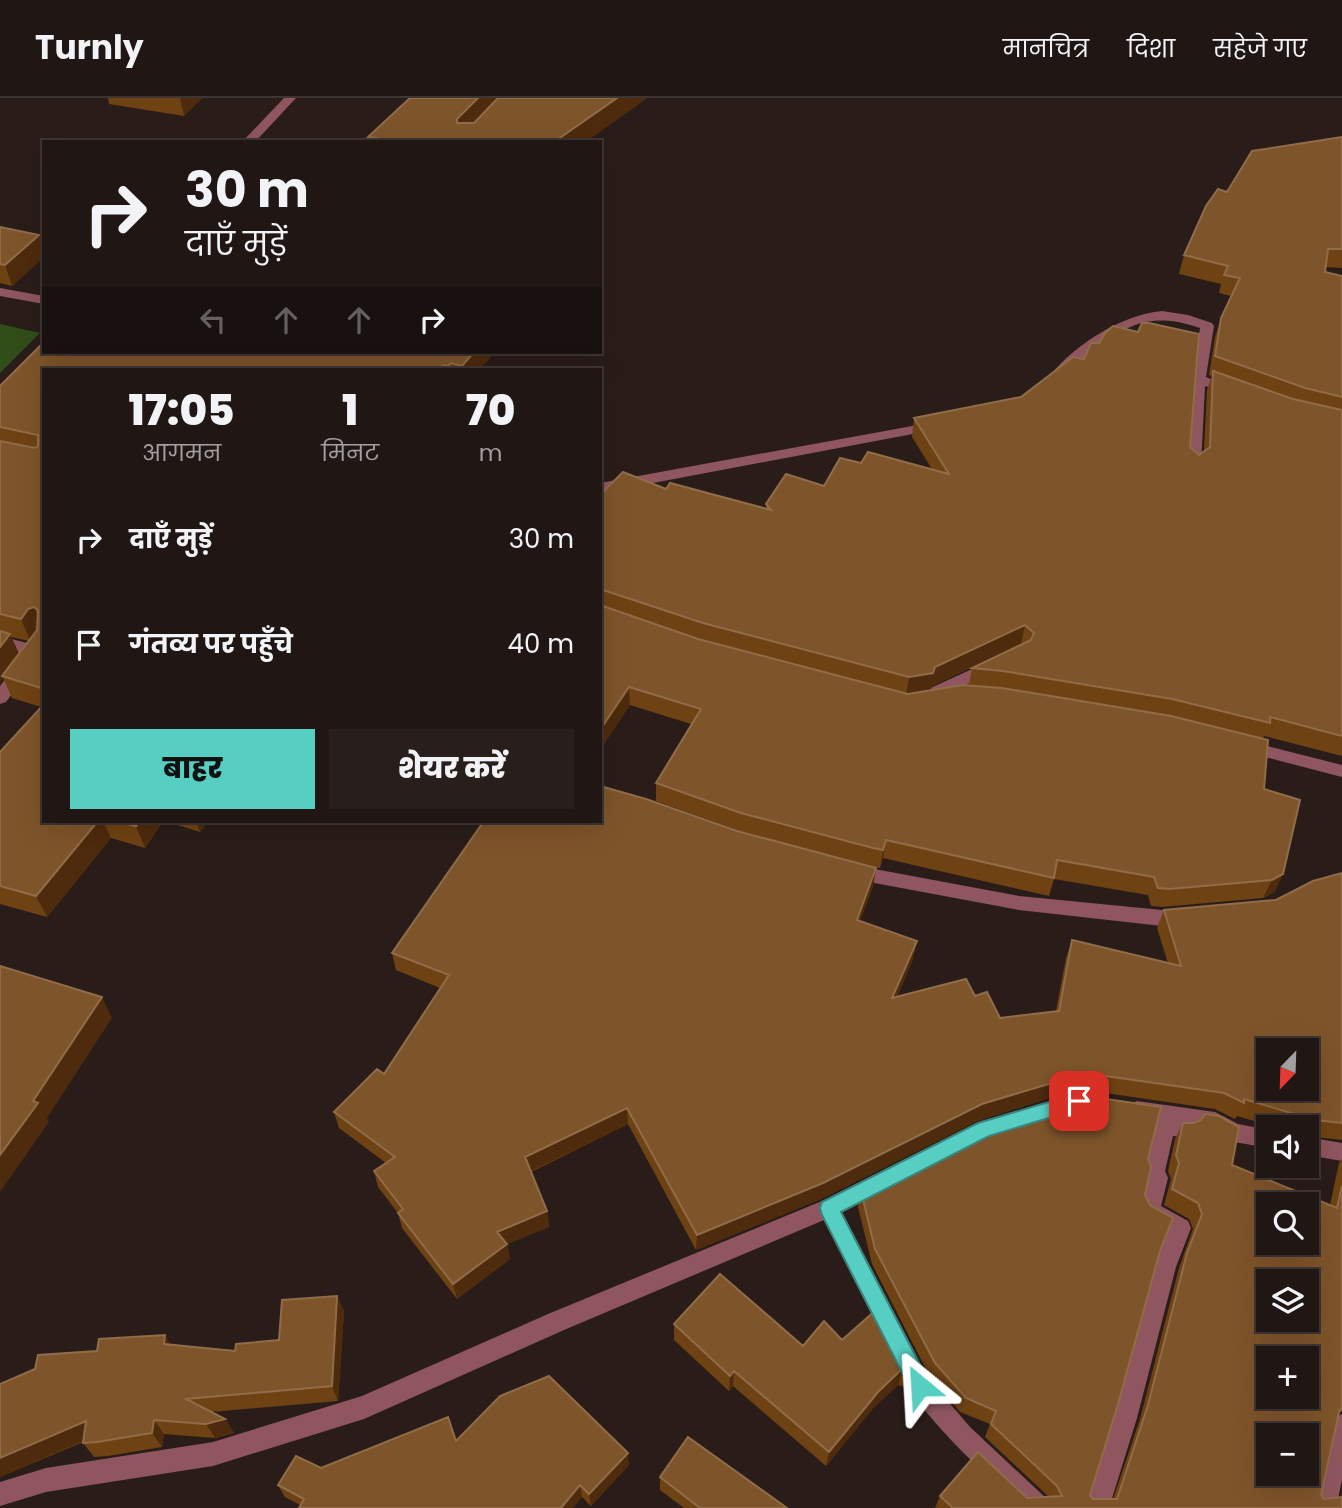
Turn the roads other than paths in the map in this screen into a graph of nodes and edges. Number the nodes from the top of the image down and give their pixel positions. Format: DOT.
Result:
graph roads {
  1 [pos="290,98"];
  2 [pos="250,140"];
  3 [pos="0,292"];
  4 [pos="42,300"];
  5 [pos="1199,379"];
  6 [pos="1042,386"];
  7 [pos="1245,396"];
  8 [pos="947,423"];
  9 [pos="1194,466"];
  10 [pos="602,488"];
  11 [pos="0,642"];
  12 [pos="39,644"];
  13 [pos="1008,657"];
  14 [pos="972,696"];
  15 [pos="0,698"];
  16 [pos="1232,743"];
  17 [pos="1342,771"];
  18 [pos="830,865"];
  19 [pos="1201,914"];
  20 [pos="1119,1107"];
  21 [pos="1234,1133"];
  22 [pos="1256,1137"];
  23 [pos="1319,1148"];
  24 [pos="1342,1152"];
  25 [pos="901,1172"];
  26 [pos="829,1208"];
  27 [pos="1342,1426"];
  28 [pos="0,1494"];
  29 [pos="1040,1508"];
  30 [pos="1097,1508"];
  31 [pos="1324,1508"];
  1 -- 2 [label="street"];
  3 -- 4 [label="street"];
  5 -- 6 [label="street"];
  5 -- 7 [label="street"];
  5 -- 9 [label="street"];
  8 -- 10 [label="street"];
  11 -- 12 [label="street"];
  12 -- 15 [label="street"];
  13 -- 14 [label="street"];
  16 -- 17 [label="street"];
  18 -- 19 [label="street"];
  20 -- 21 [label="street"];
  21 -- 22 [label="street"];
  21 -- 30 [label="street"];
  23 -- 24 [label="street"];
  25 -- 26 [label="street"];
  26 -- 28 [label="street"];
  26 -- 29 [label="street"];
  27 -- 31 [label="street"];
}
